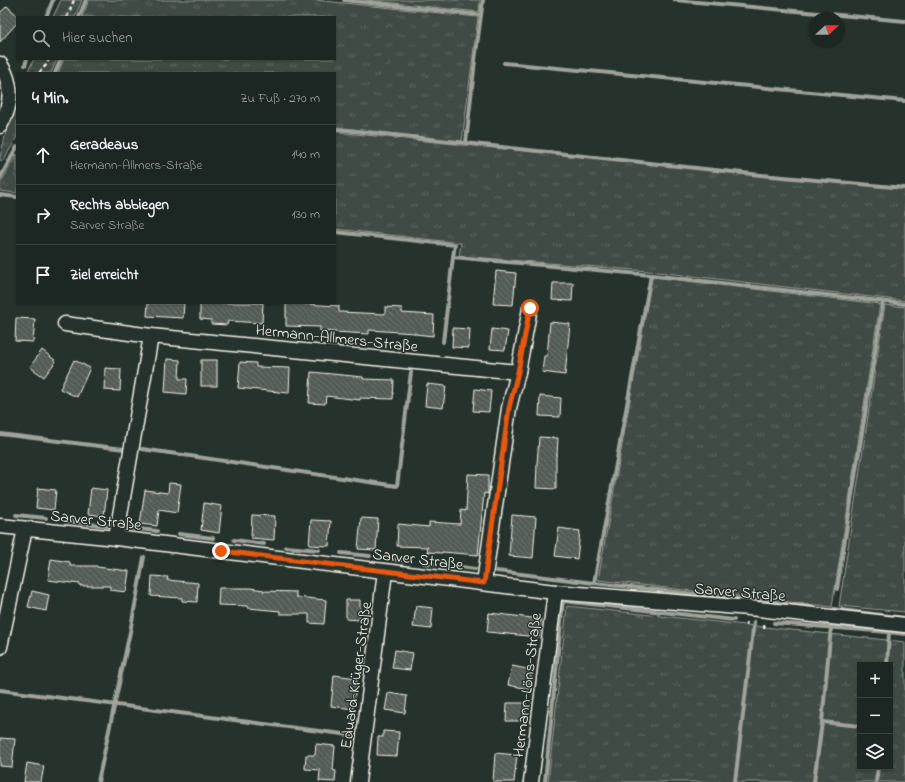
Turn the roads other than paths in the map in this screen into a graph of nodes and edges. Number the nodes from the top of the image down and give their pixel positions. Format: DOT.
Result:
graph roads {
  1 [pos="0,64"];
  2 [pos="0,126"];
  3 [pos="530,308"];
  4 [pos="65,324"];
  5 [pos="152,336"];
  6 [pos="518,372"];
  7 [pos="0,526"];
  8 [pos="25,529"];
  9 [pos="116,538"];
  10 [pos="385,572"];
  11 [pos="484,583"];
  12 [pos="555,592"];
  13 [pos="905,625"];
  14 [pos="0,647"];
  15 [pos="358,782"];
  16 [pos="531,782"];
  1 -- 2 [label="street"];
  3 -- 6 [label="street"];
  4 -- 5 [label="street, Hermann-Allmers-Straße"];
  5 -- 6 [label="street, Hermann-Allmers-Straße"];
  5 -- 9 [label="street"];
  6 -- 11 [label="street"];
  7 -- 8 [label="street, Sarver Straße"];
  8 -- 9 [label="street, Sarver Straße"];
  8 -- 14 [label="street"];
  9 -- 10 [label="street, Sarver Straße"];
  10 -- 11 [label="street, Sarver Straße"];
  10 -- 15 [label="street, Eduard-Krüger-Straße"];
  11 -- 12 [label="street, Sarver Straße"];
  12 -- 13 [label="street, Sarver Straße"];
  12 -- 16 [label="street, Hermann-Löns-Straße"];
}
